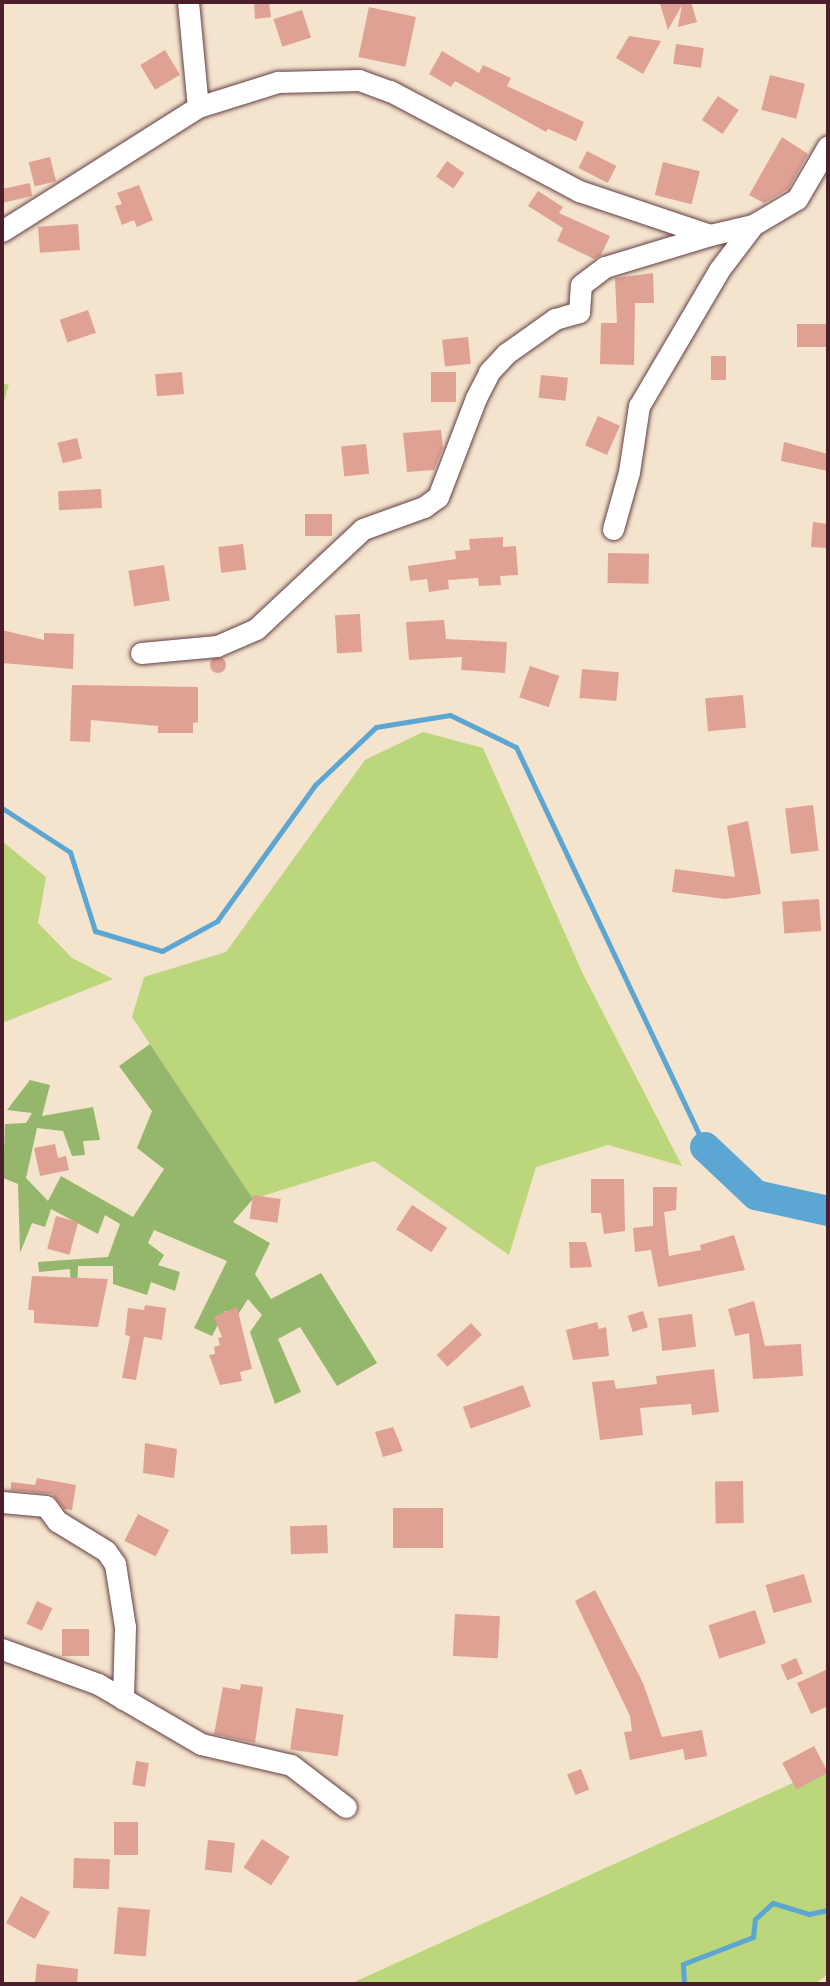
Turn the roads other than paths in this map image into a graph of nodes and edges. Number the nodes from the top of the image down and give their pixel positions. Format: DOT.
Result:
graph roads {
  1 [pos="188,2"];
  2 [pos="198,107"];
  3 [pos="828,146"];
  4 [pos="828,180"];
  5 [pos="797,199"];
  6 [pos="753,225"];
  7 [pos="2,231"];
  8 [pos="710,236"];
  9 [pos="613,529"];
  10 [pos="141,653"];
  11 [pos="2,1502"];
  12 [pos="2,1649"];
  13 [pos="123,1699"];
  14 [pos="346,1807"];
  1 -- 2 [label="street"];
  2 -- 7 [label="street"];
  2 -- 8 [label="street"];
  3 -- 5 [label="street"];
  4 -- 5 [label="street"];
  5 -- 6 [label="street"];
  6 -- 8 [label="street"];
  6 -- 9 [label="street"];
  8 -- 10 [label="street"];
  11 -- 13 [label="street"];
  12 -- 13 [label="street"];
  13 -- 14 [label="street"];
}
